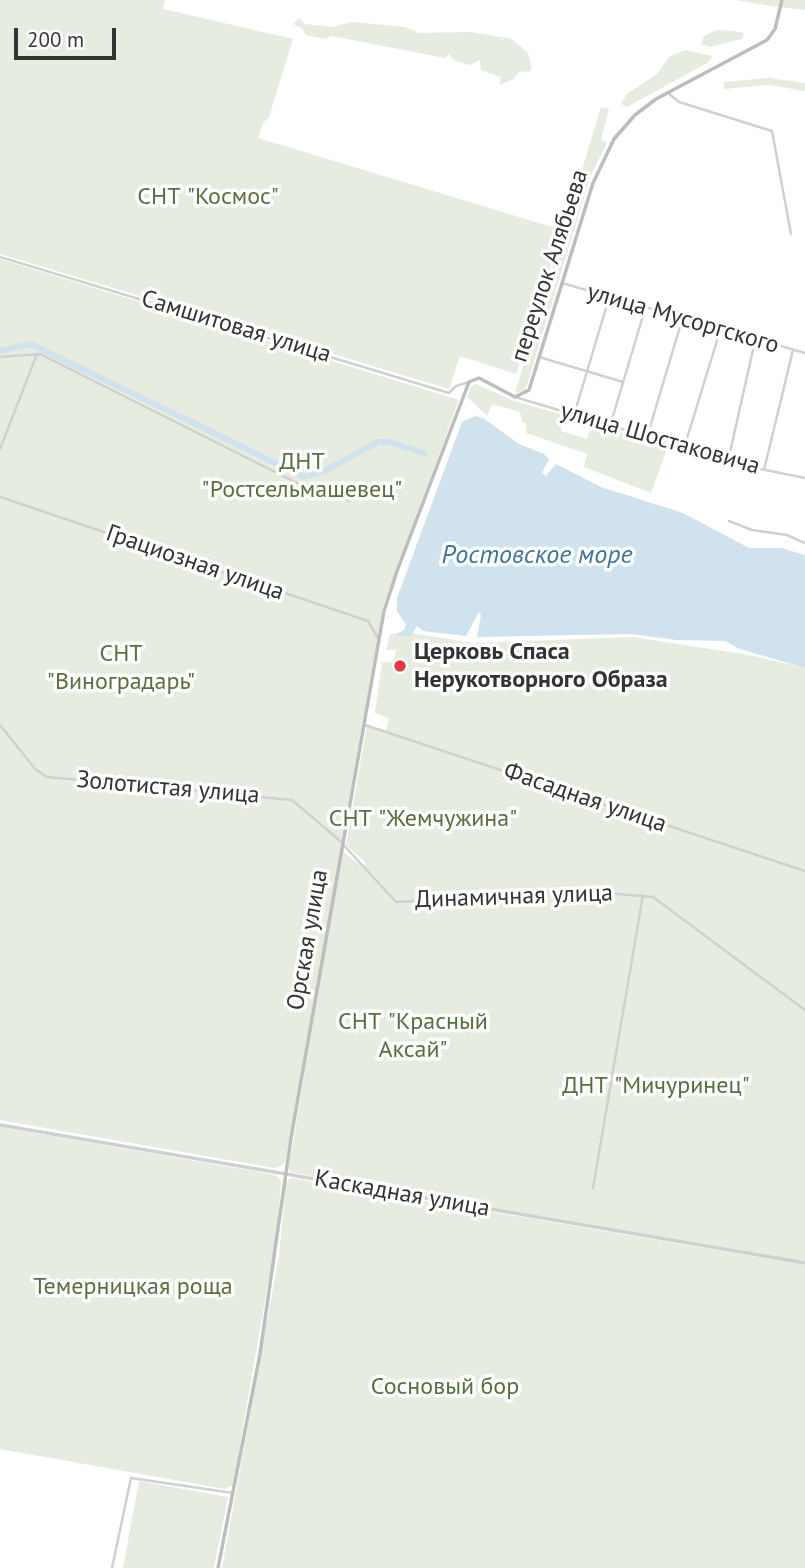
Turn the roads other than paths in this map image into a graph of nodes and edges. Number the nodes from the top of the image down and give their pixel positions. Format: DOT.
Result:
graph roads {
  1 [pos="782,0"];
  2 [pos="668,93"];
  3 [pos="791,234"];
  4 [pos="0,257"];
  5 [pos="562,283"];
  6 [pos="609,298"];
  7 [pos="645,309"];
  8 [pos="682,320"];
  9 [pos="720,330"];
  10 [pos="755,341"];
  11 [pos="793,350"];
  12 [pos="805,353"];
  13 [pos="37,354"];
  14 [pos="0,357"];
  15 [pos="539,357"];
  16 [pos="587,372"];
  17 [pos="469,382"];
  18 [pos="623,383"];
  19 [pos="515,397"];
  20 [pos="574,415"];
  21 [pos="610,426"];
  22 [pos="647,437"];
  23 [pos="684,448"];
  24 [pos="0,449"];
  25 [pos="728,461"];
  26 [pos="764,470"];
  27 [pos="805,478"];
  28 [pos="0,497"];
  29 [pos="350,501"];
  30 [pos="729,521"];
  31 [pos="805,543"];
  32 [pos="380,641"];
  33 [pos="0,725"];
  34 [pos="365,725"];
  35 [pos="343,844"];
  36 [pos="805,871"];
  37 [pos="643,895"];
  38 [pos="396,902"];
  39 [pos="805,1010"];
  40 [pos="0,1125"];
  41 [pos="286,1173"];
  42 [pos="593,1188"];
  43 [pos="805,1263"];
  44 [pos="233,1493"];
  45 [pos="112,1568"];
  46 [pos="218,1568"];
  1 -- 2 [label="main road, переулок Алябьева"];
  2 -- 3 [label="street"];
  2 -- 5 [label="main road, переулок Алябьева"];
  4 -- 17 [label="street, Самшитовая улица"];
  5 -- 6 [label="street, улица Мусоргского"];
  5 -- 15 [label="main road, переулок Алябьева"];
  6 -- 7 [label="street, улица Мусоргского"];
  6 -- 16 [label="street"];
  7 -- 8 [label="street, улица Мусоргского"];
  7 -- 18 [label="street"];
  8 -- 9 [label="street, улица Мусоргского"];
  8 -- 22 [label="street"];
  9 -- 10 [label="street, улица Мусоргского"];
  9 -- 23 [label="street"];
  10 -- 11 [label="street, улица Мусоргского"];
  10 -- 25 [label="street"];
  11 -- 12 [label="street, улица Мусоргского"];
  11 -- 26 [label="street"];
  13 -- 14 [label="street"];
  13 -- 24 [label="street"];
  13 -- 29 [label="street"];
  15 -- 16 [label="street"];
  15 -- 19 [label="main road, переулок Алябьева"];
  16 -- 18 [label="street"];
  16 -- 20 [label="street"];
  17 -- 19 [label="main road"];
  17 -- 32 [label="main road, Орская улица"];
  18 -- 21 [label="street"];
  19 -- 20 [label="street, улица Шостаковича"];
  20 -- 21 [label="street, улица Шостаковича"];
  21 -- 22 [label="street, улица Шостаковича"];
  22 -- 23 [label="street, улица Шостаковича"];
  23 -- 25 [label="street, улица Шостаковича"];
  25 -- 26 [label="street, улица Шостаковича"];
  26 -- 27 [label="street, улица Шостаковича"];
  28 -- 32 [label="street, Грациозная улица"];
  30 -- 31 [label="street"];
  32 -- 34 [label="main road, Орская улица"];
  33 -- 35 [label="street, Золотистая улица"];
  34 -- 35 [label="main road, Орская улица"];
  34 -- 36 [label="street, Фасадная улица"];
  35 -- 38 [label="street, Золотистая улица"];
  35 -- 41 [label="main road, Орская улица"];
  37 -- 38 [label="street, Динамичная улица"];
  37 -- 39 [label="street, Динамичная улица"];
  37 -- 42 [label="street"];
  40 -- 41 [label="street, Каскадная улица"];
  41 -- 43 [label="street, Каскадная улица"];
  41 -- 44 [label="main road, Орская улица"];
  44 -- 45 [label="street"];
  44 -- 46 [label="main road, Орская улица"];
}
